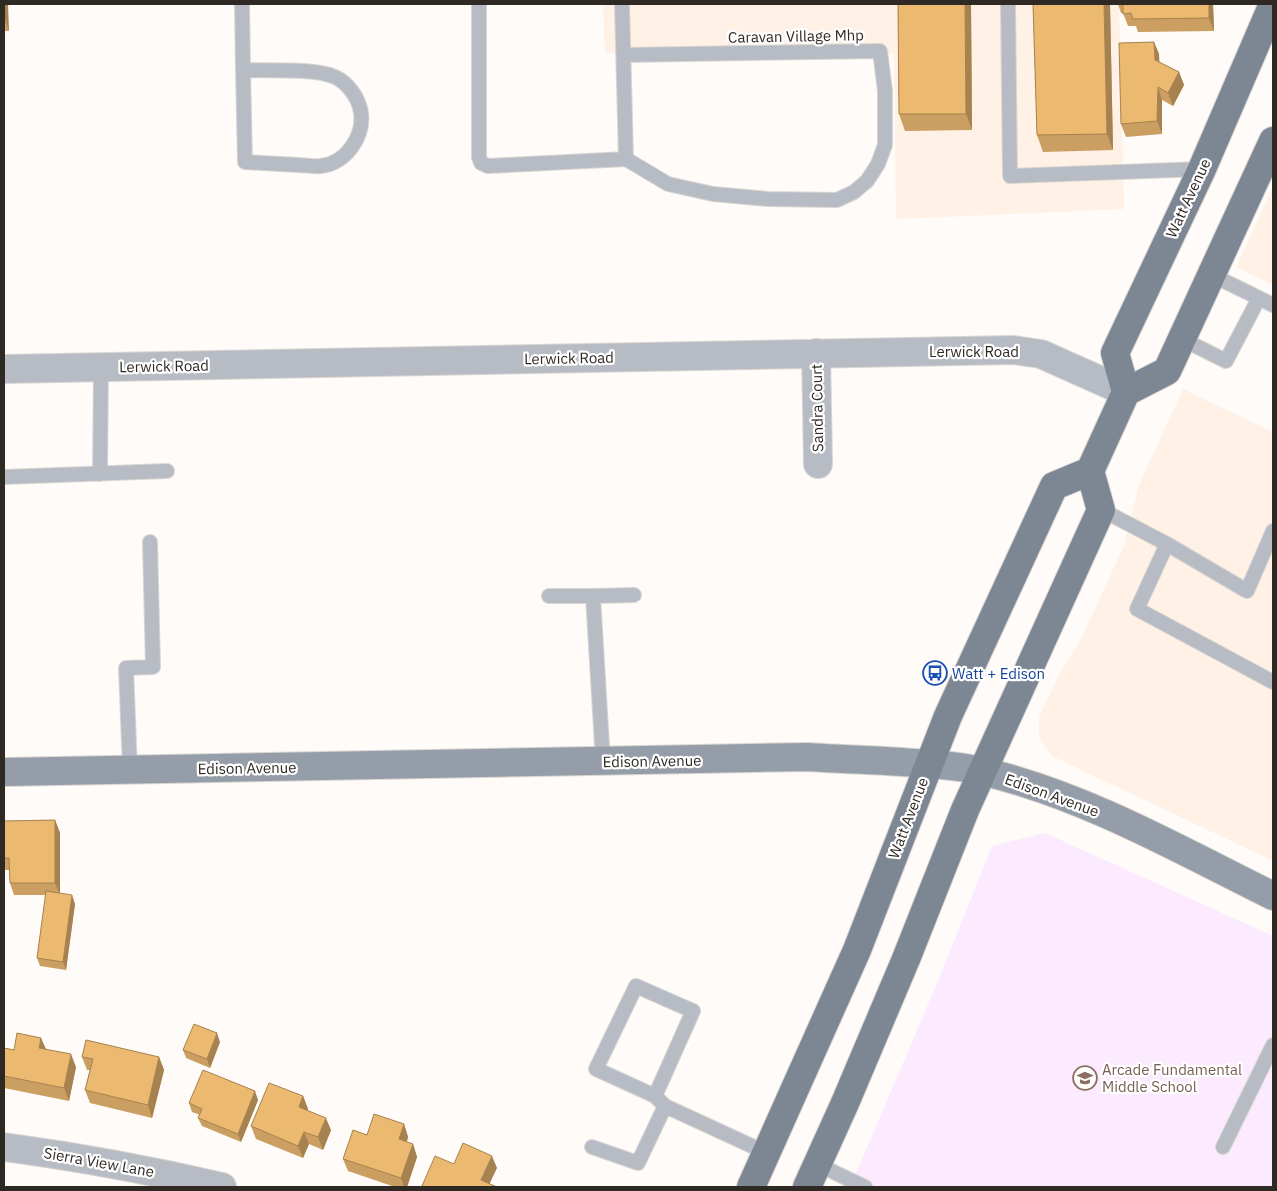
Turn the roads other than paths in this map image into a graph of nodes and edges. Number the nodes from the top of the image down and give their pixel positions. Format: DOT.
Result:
graph roads {
  1 [pos="242,4"];
  2 [pos="479,4"];
  3 [pos="622,4"];
  4 [pos="1008,4"];
  5 [pos="1273,4"];
  6 [pos="624,55"];
  7 [pos="243,70"];
  8 [pos="1273,144"];
  9 [pos="626,159"];
  10 [pos="1202,169"];
  11 [pos="1212,275"];
  12 [pos="1259,298"];
  13 [pos="1273,305"];
  14 [pos="1182,340"];
  15 [pos="816,353"];
  16 [pos="101,367"];
  17 [pos="4,369"];
  18 [pos="1126,392"];
  19 [pos="818,464"];
  20 [pos="167,471"];
  21 [pos="1090,471"];
  22 [pos="100,474"];
  23 [pos="4,477"];
  24 [pos="1101,510"];
  25 [pos="1273,531"];
  26 [pos="150,542"];
  27 [pos="1166,544"];
  28 [pos="634,595"];
  29 [pos="548,596"];
  30 [pos="593,596"];
  31 [pos="1273,682"];
  32 [pos="603,762"];
  33 [pos="929,764"];
  34 [pos="130,770"];
  35 [pos="982,771"];
  36 [pos="4,772"];
  37 [pos="1273,896"];
  38 [pos="1273,1045"];
  39 [pos="655,1096"];
  40 [pos="665,1106"];
  41 [pos="4,1147"];
  42 [pos="592,1147"];
  43 [pos="1222,1147"];
  44 [pos="767,1153"];
  45 [pos="812,1176"];
  46 [pos="222,1187"];
  47 [pos="751,1187"];
  48 [pos="865,1187"];
  1 -- 7 [label="lane"];
  2 -- 9 [label="lane"];
  3 -- 6 [label="lane"];
  4 -- 10 [label="lane"];
  5 -- 10 [label="main road, Watt Avenue"];
  6 -- 9 [label="lane"];
  6 -- 9 [label="lane, Caravan Village Mhp"];
  7 -- 7 [label="lane"];
  8 -- 11 [label="main road"];
  10 -- 18 [label="main road, Watt Avenue"];
  11 -- 12 [label="lane"];
  11 -- 14 [label="main road"];
  12 -- 13 [label="lane"];
  12 -- 14 [label="lane"];
  14 -- 18 [label="main road"];
  15 -- 16 [label="street, Lerwick Road"];
  15 -- 18 [label="street, Lerwick Road"];
  15 -- 19 [label="street, Sandra Court"];
  16 -- 17 [label="street, Lerwick Road"];
  16 -- 22 [label="lane"];
  18 -- 21 [label="main road"];
  20 -- 22 [label="lane"];
  21 -- 24 [label="main road"];
  21 -- 33 [label="main road, Watt Avenue"];
  22 -- 23 [label="lane"];
  24 -- 27 [label="lane"];
  24 -- 35 [label="main road"];
  25 -- 27 [label="lane"];
  26 -- 34 [label="lane"];
  27 -- 31 [label="lane"];
  28 -- 30 [label="lane"];
  29 -- 30 [label="lane"];
  30 -- 32 [label="lane"];
  32 -- 33 [label="street, Edison Avenue"];
  32 -- 34 [label="street, Edison Avenue"];
  33 -- 35 [label="street, Edison Avenue"];
  33 -- 44 [label="main road, Watt Avenue"];
  34 -- 36 [label="street, Edison Avenue"];
  35 -- 37 [label="street, Edison Avenue"];
  35 -- 45 [label="main road"];
  38 -- 43 [label="lane"];
  39 -- 39 [label="lane"];
  39 -- 40 [label="lane"];
  40 -- 42 [label="lane"];
  40 -- 44 [label="lane"];
  41 -- 46 [label="street, Sierra View Lane"];
  44 -- 47 [label="main road, Watt Avenue"];
  45 -- 48 [label="lane"];
}
